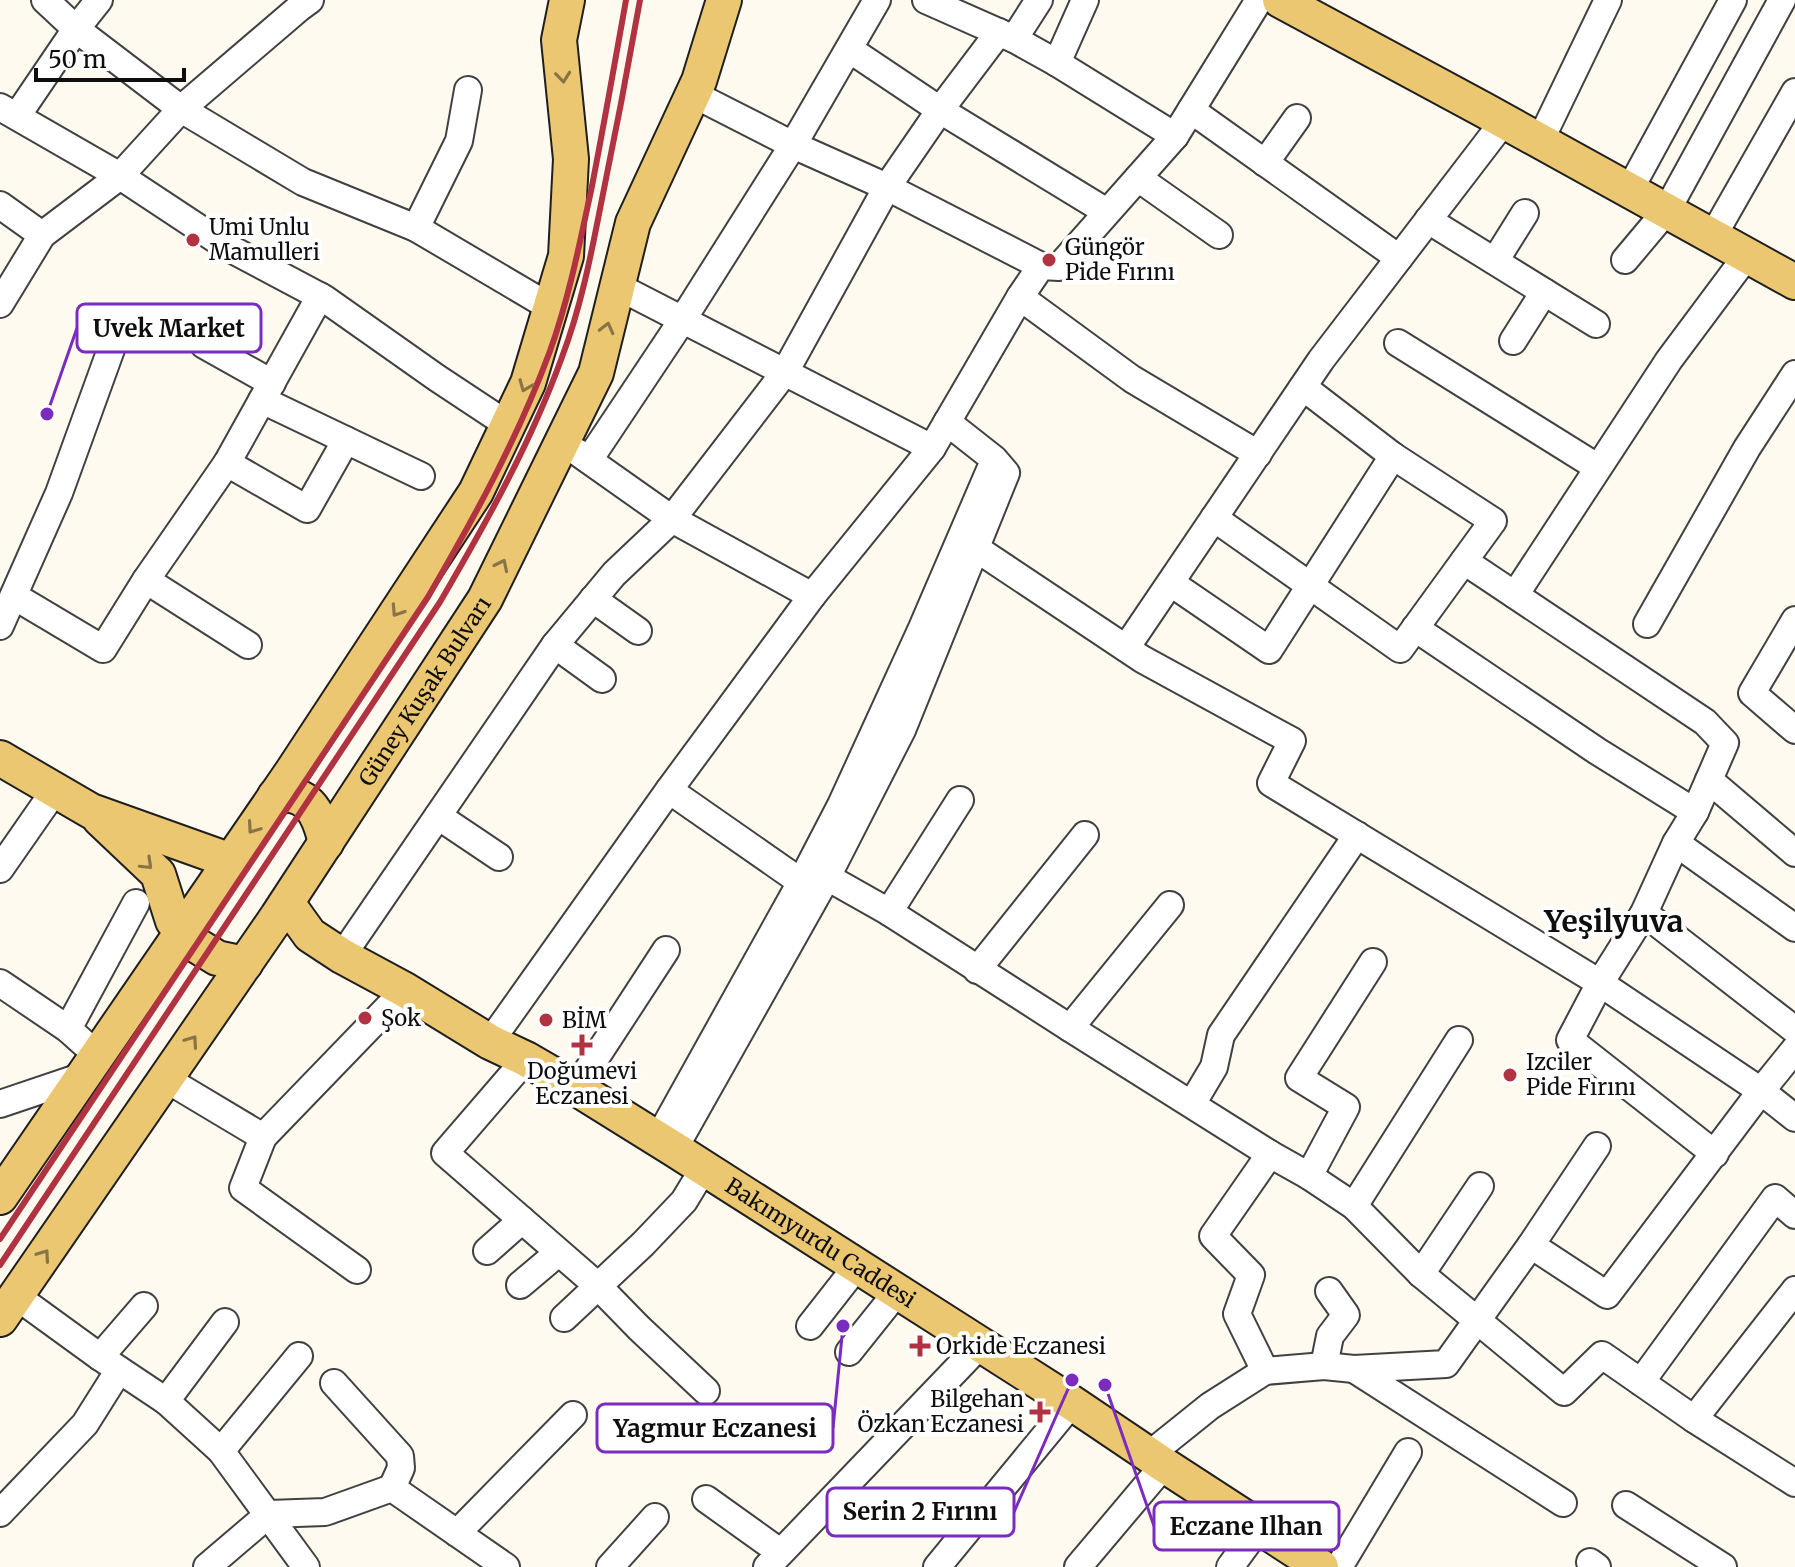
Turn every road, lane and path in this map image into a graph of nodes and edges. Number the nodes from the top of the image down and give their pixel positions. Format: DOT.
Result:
graph roads {
  1 [pos="45,0"];
  2 [pos="99,0"];
  3 [pos="310,0"];
  4 [pos="567,0"];
  5 [pos="724,0"];
  6 [pos="877,0"];
  7 [pos="926,0"];
  8 [pos="1039,0"];
  9 [pos="1085,0"];
  10 [pos="1259,0"];
  11 [pos="1280,0"];
  12 [pos="1608,0"];
  13 [pos="1733,0"];
  14 [pos="1782,0"];
  15 [pos="76,29"];
  16 [pos="1006,36"];
  17 [pos="849,49"];
  18 [pos="1057,63"];
  19 [pos="468,90"];
  20 [pos="1795,92"];
  21 [pos="693,94"];
  22 [pos="181,109"];
  23 [pos="940,110"];
  24 [pos="1191,110"];
  25 [pos="8,111"];
  26 [pos="1297,118"];
  27 [pos="1504,121"];
  28 [pos="1175,136"];
  29 [pos="1540,141"];
  30 [pos="793,145"];
  31 [pos="1265,163"];
  32 [pos="120,176"];
  33 [pos="1138,178"];
  34 [pos="887,187"];
  35 [pos="1630,189"];
  36 [pos="0,205"];
  37 [pos="1667,210"];
  38 [pos="1107,212"];
  39 [pos="1525,213"];
  40 [pos="1428,220"];
  41 [pos="416,228"];
  42 [pos="42,235"];
  43 [pos="1219,235"];
  44 [pos="1713,236"];
  45 [pos="1748,254"];
  46 [pos="1399,258"];
  47 [pos="1625,260"];
  48 [pos="1495,261"];
  49 [pos="1041,266"];
  50 [pos="1793,276"];
  51 [pos="617,286"];
  52 [pos="1544,292"];
  53 [pos="320,296"];
  54 [pos="1020,297"];
  55 [pos="0,304"];
  56 [pos="550,307"];
  57 [pos="683,319"];
  58 [pos="1596,324"];
  59 [pos="114,341"];
  60 [pos="1513,341"];
  61 [pos="1398,343"];
  62 [pos="204,345"];
  63 [pos="785,372"];
  64 [pos="1795,374"];
  65 [pos="1303,387"];
  66 [pos="267,392"];
  67 [pos="947,422"];
  68 [pos="508,425"];
  69 [pos="346,440"];
  70 [pos="932,448"];
  71 [pos="575,451"];
  72 [pos="1258,454"];
  73 [pos="1393,456"];
  74 [pos="994,459"];
  75 [pos="227,463"];
  76 [pos="1597,467"];
  77 [pos="421,476"];
  78 [pos="1214,518"];
  79 [pos="672,519"];
  80 [pos="977,549"];
  81 [pos="1464,561"];
  82 [pos="146,580"];
  83 [pos="1171,583"];
  84 [pos="1311,586"];
  85 [pos="1515,595"];
  86 [pos="14,596"];
  87 [pos="812,596"];
  88 [pos="593,599"];
  89 [pos="1795,620"];
  90 [pos="1647,624"];
  91 [pos="0,626"];
  92 [pos="1415,628"];
  93 [pos="638,631"];
  94 [pos="248,645"];
  95 [pos="555,645"];
  96 [pos="1126,648"];
  97 [pos="602,679"];
  98 [pos="1795,730"];
  99 [pos="0,758"];
  100 [pos="1709,780"];
  101 [pos="55,790"];
  102 [pos="669,790"];
  103 [pos="275,796"];
  104 [pos="960,800"];
  105 [pos="91,811"];
  106 [pos="1695,812"];
  107 [pos="438,816"];
  108 [pos="1085,835"];
  109 [pos="1357,835"];
  110 [pos="326,843"];
  111 [pos="1676,843"];
  112 [pos="1795,853"];
  113 [pos="499,857"];
  114 [pos="231,861"];
  115 [pos="0,869"];
  116 [pos="827,877"];
  117 [pos="801,882"];
  118 [pos="136,903"];
  119 [pos="1170,905"];
  120 [pos="889,912"];
  121 [pos="1644,913"];
  122 [pos="279,915"];
  123 [pos="1795,928"];
  124 [pos="182,932"];
  125 [pos="666,950"];
  126 [pos="342,956"];
  127 [pos="1373,962"];
  128 [pos="245,964"];
  129 [pos="977,970"];
  130 [pos="0,983"];
  131 [pos="1600,983"];
  132 [pos="405,990"];
  133 [pos="1070,1028"];
  134 [pos="68,1029"];
  135 [pos="1795,1030"];
  136 [pos="1459,1040"];
  137 [pos="490,1042"];
  138 [pos="1795,1049"];
  139 [pos="526,1059"];
  140 [pos="90,1066"];
  141 [pos="166,1079"];
  142 [pos="576,1088"];
  143 [pos="1761,1091"];
  144 [pos="0,1104"];
  145 [pos="1192,1104"];
  146 [pos="1795,1118"];
  147 [pos="263,1137"];
  148 [pos="666,1144"];
  149 [pos="1597,1146"];
  150 [pos="1270,1154"];
  151 [pos="1715,1154"];
  152 [pos="704,1168"];
  153 [pos="1309,1176"];
  154 [pos="1480,1186"];
  155 [pos="0,1197"];
  156 [pos="1354,1206"];
  157 [pos="1795,1215"];
  158 [pos="522,1220"];
  159 [pos="1531,1245"];
  160 [pos="487,1251"];
  161 [pos="558,1253"];
  162 [pos="857,1266"];
  163 [pos="357,1270"];
  164 [pos="1421,1274"];
  165 [pos="520,1285"];
  166 [pos="599,1287"];
  167 [pos="1795,1290"];
  168 [pos="1329,1291"];
  169 [pos="897,1292"];
  170 [pos="144,1306"];
  171 [pos="8,1308"];
  172 [pos="564,1318"];
  173 [pos="225,1322"];
  174 [pos="1477,1322"];
  175 [pos="810,1326"];
  176 [pos="981,1344"];
  177 [pos="849,1352"];
  178 [pos="299,1356"];
  179 [pos="109,1364"];
  180 [pos="1324,1366"];
  181 [pos="1354,1369"];
  182 [pos="1265,1371"];
  183 [pos="1641,1382"];
  184 [pos="334,1383"];
  185 [pos="706,1391"];
  186 [pos="166,1401"];
  187 [pos="1072,1403"];
  188 [pos="573,1415"];
  189 [pos="1694,1419"];
  190 [pos="221,1451"];
  191 [pos="1408,1452"];
  192 [pos="1156,1460"];
  193 [pos="1795,1483"];
  194 [pos="392,1488"];
  195 [pos="706,1499"];
  196 [pos="1563,1503"];
  197 [pos="1626,1505"];
  198 [pos="1,1510"];
  199 [pos="269,1514"];
  200 [pos="655,1517"];
  201 [pos="1260,1526"];
  202 [pos="457,1533"];
  203 [pos="774,1559"];
  204 [pos="207,1567"];
  205 [pos="306,1567"];
  206 [pos="506,1567"];
  207 [pos="610,1567"];
  208 [pos="937,1567"];
  209 [pos="1078,1567"];
  210 [pos="1230,1567"];
  211 [pos="1321,1567"];
  212 [pos="1339,1567"];
  213 [pos="1723,1567"];
  1 -- 15 [label="street"];
  2 -- 15 [label="street"];
  3 -- 22 [label="street"];
  4 -- 56 [label="main road, one-way"];
  5 -- 21 [label="main road, Güney Kuşak Bulvarı"];
  6 -- 17 [label="street"];
  7 -- 16 [label="street"];
  8 -- 16 [label="street"];
  9 -- 18 [label="street"];
  10 -- 24 [label="street"];
  11 -- 27 [label="main road"];
  12 -- 29 [label="street"];
  13 -- 35 [label="street"];
  14 -- 37 [label="street"];
  15 -- 22 [label="street"];
  15 -- 25 [label="street"];
  16 -- 18 [label="street"];
  16 -- 23 [label="street"];
  17 -- 23 [label="street"];
  17 -- 30 [label="street"];
  18 -- 28 [label="street"];
  19 -- 41 [label="street"];
  20 -- 44 [label="street"];
  21 -- 30 [label="street"];
  21 -- 51 [label="main road, Güney Kuşak Bulvarı"];
  22 -- 32 [label="street"];
  22 -- 41 [label="street"];
  23 -- 34 [label="street"];
  23 -- 38 [label="street"];
  24 -- 28 [label="street"];
  24 -- 31 [label="street"];
  25 -- 32 [label="street"];
  26 -- 31 [label="street"];
  27 -- 29 [label="main road"];
  27 -- 40 [label="street"];
  28 -- 33 [label="street"];
  29 -- 35 [label="main road"];
  30 -- 34 [label="street"];
  30 -- 57 [label="street"];
  31 -- 46 [label="street"];
  32 -- 42 [label="street"];
  32 -- 53 [label="street"];
  33 -- 38 [label="street"];
  33 -- 43 [label="street"];
  34 -- 49 [label="street"];
  34 -- 63 [label="street"];
  35 -- 37 [label="main road"];
  36 -- 42 [label="street"];
  37 -- 44 [label="main road"];
  37 -- 47 [label="street"];
  38 -- 49 [label="street"];
  39 -- 48 [label="street"];
  40 -- 46 [label="street"];
  40 -- 48 [label="street"];
  41 -- 56 [label="street"];
  42 -- 55 [label="street"];
  44 -- 45 [label="main road"];
  45 -- 50 [label="main road"];
  45 -- 76 [label="street"];
  46 -- 65 [label="street"];
  48 -- 52 [label="street"];
  49 -- 54 [label="street"];
  51 -- 57 [label="street"];
  71 -- 51 [label="main road, Güney Kuşak Bulvarı, one-way"];
  52 -- 58 [label="street"];
  52 -- 60 [label="street"];
  53 -- 66 [label="street"];
  53 -- 68 [label="street"];
  54 -- 67 [label="street"];
  54 -- 72 [label="street"];
  56 -- 68 [label="main road, one-way"];
  57 -- 63 [label="street"];
  57 -- 71 [label="street"];
  59 -- 86 [label="street"];
  61 -- 76 [label="street"];
  62 -- 66 [label="street"];
  63 -- 70 [label="street"];
  63 -- 79 [label="street"];
  64 -- 90 [label="street"];
  65 -- 72 [label="street"];
  65 -- 73 [label="street"];
  66 -- 69 [label="street"];
  66 -- 75 [label="street"];
  67 -- 70 [label="street"];
  67 -- 74 [label="street"];
  68 -- 103 [label="main road, one-way"];
  69 -- 75 [label="street"];
  69 -- 77 [label="street"];
  70 -- 87 [label="street"];
  71 -- 79 [label="street"];
  110 -- 71 [label="main road, Güney Kuşak Bulvarı, one-way"];
  72 -- 78 [label="street"];
  73 -- 81 [label="street"];
  73 -- 84 [label="street"];
  74 -- 80 [label="street"];
  74 -- 117 [label="street"];
  75 -- 82 [label="street"];
  76 -- 85 [label="street"];
  78 -- 83 [label="street"];
  78 -- 84 [label="street"];
  79 -- 87 [label="street"];
  79 -- 88 [label="street"];
  80 -- 96 [label="street"];
  80 -- 116 [label="street"];
  81 -- 85 [label="street"];
  81 -- 92 [label="street"];
  82 -- 86 [label="street"];
  82 -- 94 [label="street"];
  83 -- 84 [label="street"];
  83 -- 96 [label="street"];
  84 -- 92 [label="street"];
  85 -- 100 [label="street"];
  86 -- 91 [label="street"];
  87 -- 102 [label="street"];
  88 -- 93 [label="street"];
  88 -- 95 [label="street"];
  89 -- 98 [label="street"];
  92 -- 106 [label="street"];
  95 -- 97 [label="street"];
  95 -- 107 [label="street"];
  96 -- 109 [label="street"];
  99 -- 101 [label="main road"];
  100 -- 106 [label="street"];
  100 -- 112 [label="street"];
  101 -- 105 [label="main road"];
  101 -- 115 [label="street"];
  102 -- 117 [label="street"];
  102 -- 137 [label="street"];
  103 -- 110 [label="main road"];
  103 -- 114 [label="main road, one-way"];
  104 -- 120 [label="street"];
  105 -- 114 [label="main road"];
  105 -- 124 [label="main road, one-way"];
  106 -- 111 [label="street"];
  107 -- 113 [label="street"];
  107 -- 126 [label="street"];
  108 -- 129 [label="street"];
  109 -- 131 [label="street"];
  109 -- 145 [label="street"];
  110 -- 122 [label="main road, Güney Kuşak Bulvarı"];
  111 -- 121 [label="street"];
  111 -- 123 [label="street"];
  114 -- 124 [label="main road"];
  116 -- 120 [label="street"];
  116 -- 148 [label="street"];
  117 -- 148 [label="street"];
  118 -- 134 [label="street"];
  119 -- 133 [label="street"];
  120 -- 129 [label="street"];
  121 -- 131 [label="street"];
  121 -- 135 [label="street"];
  122 -- 126 [label="main road, Bakımyurdu Caddesi"];
  122 -- 128 [label="main road, Güney Kuşak Bulvarı"];
  124 -- 128 [label="main road"];
  124 -- 140 [label="main road"];
  125 -- 142 [label="street"];
  126 -- 132 [label="main road, Bakımyurdu Caddesi"];
  127 -- 153 [label="street"];
  141 -- 128 [label="main road, Güney Kuşak Bulvarı, one-way"];
  129 -- 133 [label="street"];
  130 -- 134 [label="street"];
  131 -- 143 [label="street"];
  131 -- 151 [label="street"];
  132 -- 137 [label="main road, Bakımyurdu Caddesi"];
  132 -- 147 [label="street"];
  133 -- 145 [label="street"];
  134 -- 140 [label="street"];
  136 -- 156 [label="street"];
  137 -- 139 [label="main road, Bakımyurdu Caddesi"];
  138 -- 143 [label="street"];
  139 -- 142 [label="main road, Bakımyurdu Caddesi"];
  139 -- 158 [label="street"];
  140 -- 144 [label="street"];
  140 -- 155 [label="main road"];
  141 -- 147 [label="street"];
  171 -- 141 [label="main road, Güney Kuşak Bulvarı, one-way"];
  142 -- 148 [label="main road, Bakımyurdu Caddesi"];
  143 -- 146 [label="street"];
  143 -- 151 [label="street"];
  145 -- 150 [label="street"];
  147 -- 163 [label="street"];
  148 -- 152 [label="main road, Bakımyurdu Caddesi"];
  149 -- 159 [label="street"];
  150 -- 153 [label="street"];
  150 -- 182 [label="street"];
  151 -- 159 [label="street"];
  152 -- 162 [label="main road, Bakımyurdu Caddesi"];
  152 -- 166 [label="street"];
  153 -- 156 [label="street"];
  154 -- 164 [label="street"];
  156 -- 164 [label="street"];
  157 -- 183 [label="street"];
  158 -- 160 [label="street"];
  158 -- 161 [label="street"];
  159 -- 174 [label="street"];
  161 -- 165 [label="street"];
  161 -- 166 [label="street"];
  162 -- 169 [label="main road, Bakımyurdu Caddesi"];
  162 -- 175 [label="street"];
  164 -- 174 [label="street"];
  166 -- 172 [label="street"];
  166 -- 185 [label="street"];
  167 -- 189 [label="street"];
  168 -- 180 [label="street"];
  169 -- 176 [label="main road, Bakımyurdu Caddesi"];
  169 -- 177 [label="street"];
  170 -- 179 [label="street"];
  171 -- 179 [label="street"];
  173 -- 186 [label="street"];
  174 -- 181 [label="street"];
  174 -- 183 [label="street"];
  176 -- 187 [label="main road, Bakımyurdu Caddesi"];
  176 -- 203 [label="street"];
  178 -- 190 [label="street"];
  179 -- 186 [label="street"];
  179 -- 198 [label="street"];
  180 -- 181 [label="street"];
  180 -- 182 [label="street"];
  181 -- 196 [label="street"];
  182 -- 192 [label="street"];
  183 -- 189 [label="street"];
  184 -- 194 [label="street"];
  186 -- 190 [label="street"];
  187 -- 192 [label="main road, Bakımyurdu Caddesi"];
  187 -- 208 [label="street"];
  188 -- 202 [label="street"];
  189 -- 193 [label="street"];
  190 -- 199 [label="street"];
  191 -- 212 [label="street"];
  192 -- 201 [label="main road, Bakımyurdu Caddesi"];
  192 -- 209 [label="street"];
  194 -- 199 [label="street"];
  194 -- 202 [label="street"];
  195 -- 203 [label="street"];
  197 -- 213 [label="street"];
  199 -- 204 [label="street"];
  199 -- 205 [label="street"];
  200 -- 207 [label="street"];
  201 -- 210 [label="street"];
  201 -- 211 [label="main road, Bakımyurdu Caddesi"];
  202 -- 206 [label="street"];
}
